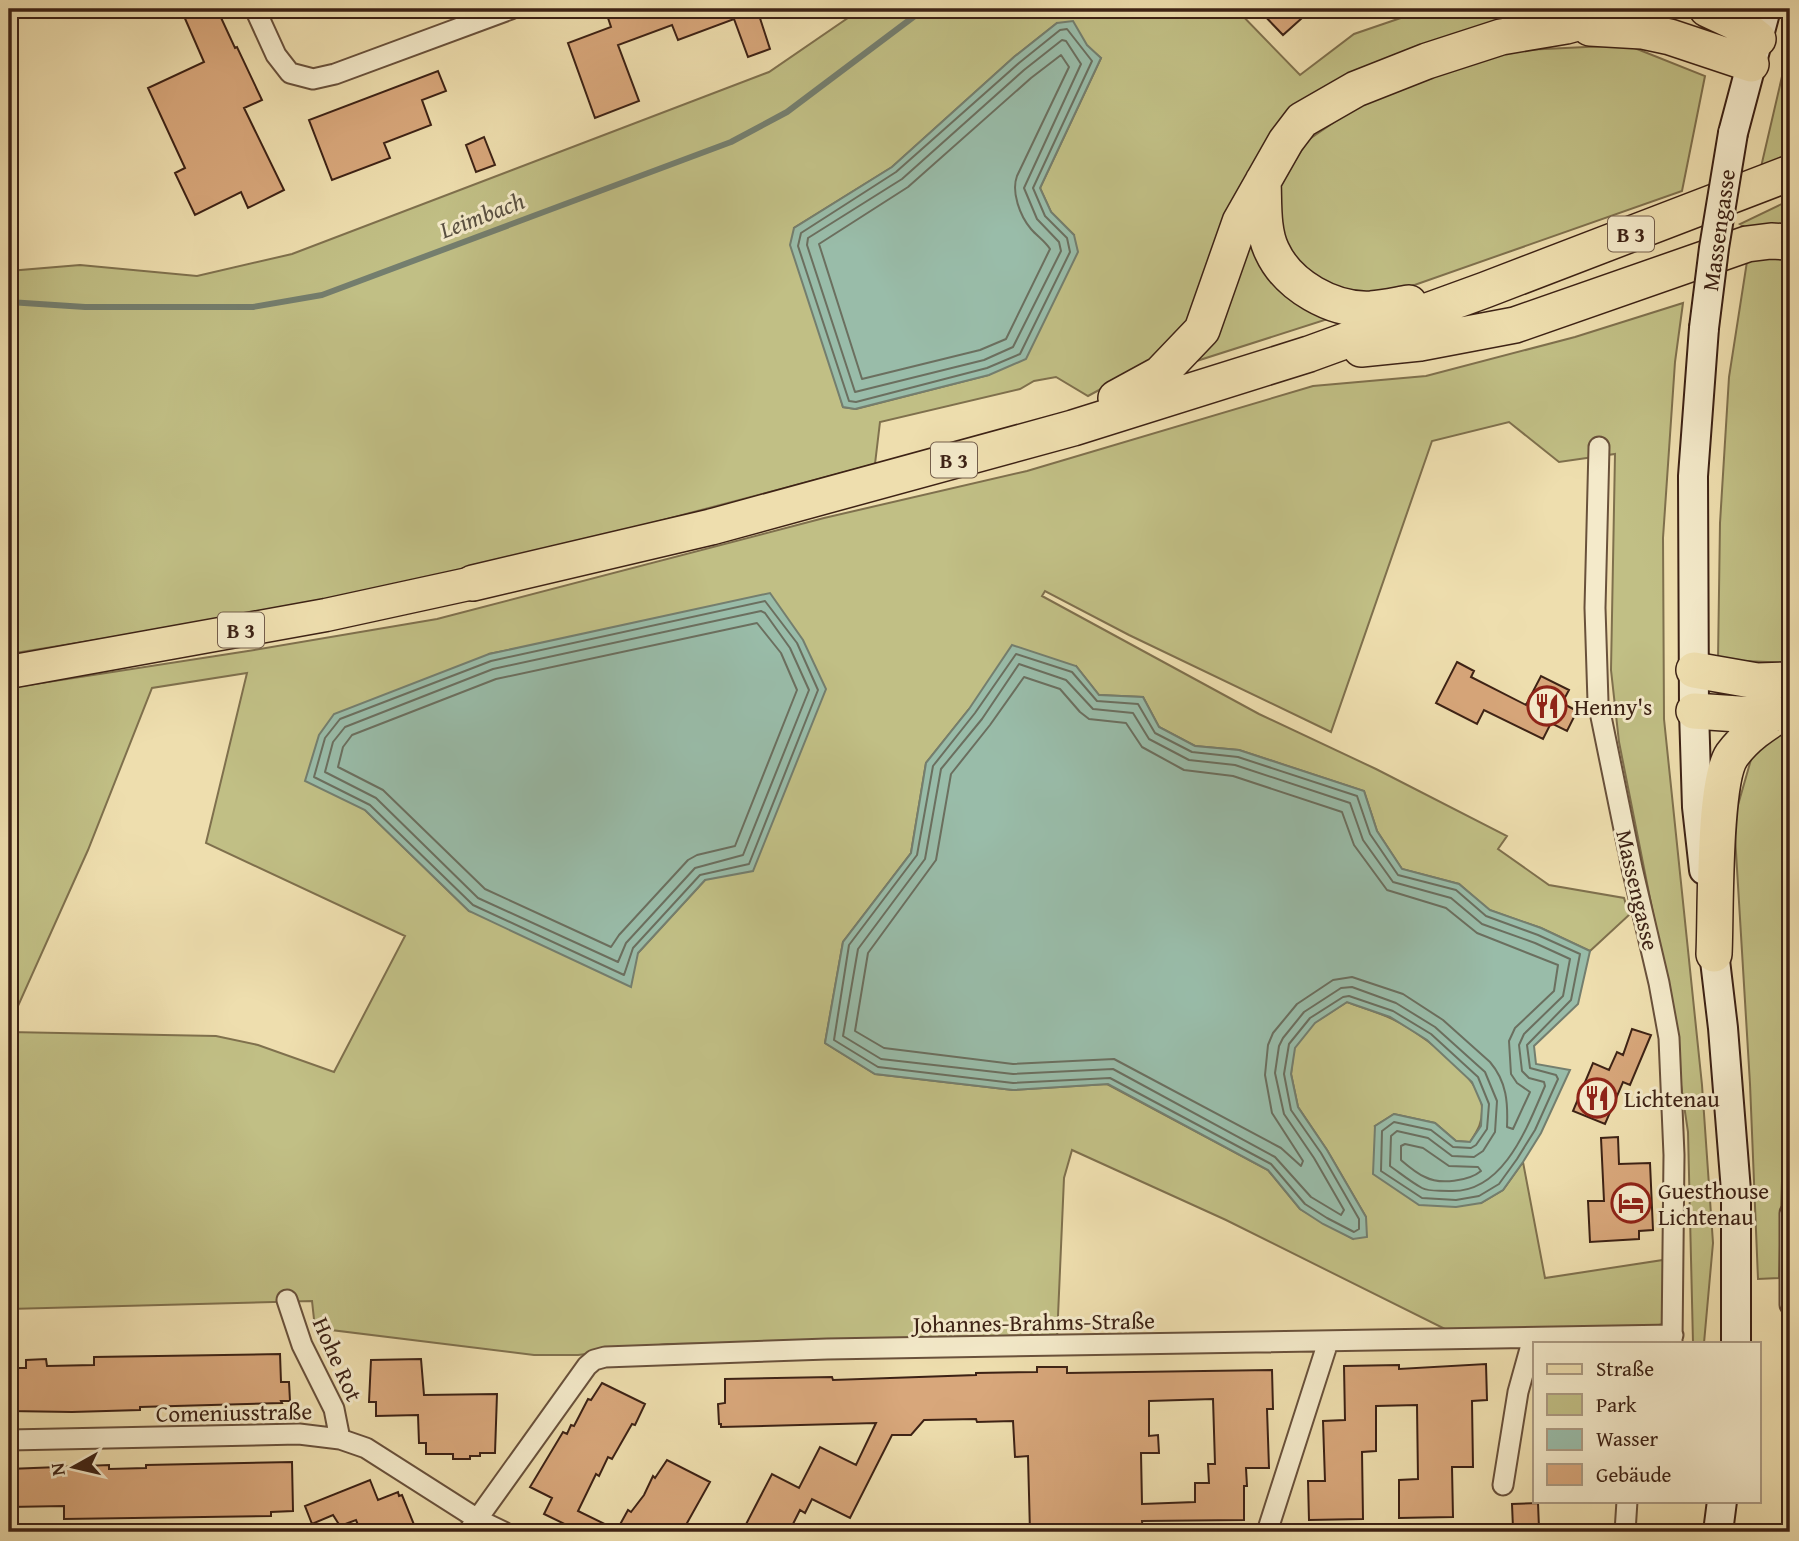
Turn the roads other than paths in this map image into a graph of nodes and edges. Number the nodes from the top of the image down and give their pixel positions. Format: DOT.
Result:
graph roads {
  1 [pos="255,9"];
  2 [pos="511,9"];
  3 [pos="1628,9"];
  4 [pos="1707,9"];
  5 [pos="1566,26"];
  6 [pos="1758,37"];
  7 [pos="1790,173"];
  8 [pos="1264,180"];
  9 [pos="1790,242"];
  10 [pos="1485,290"];
  11 [pos="1309,354"];
  12 [pos="1073,428"];
  13 [pos="1599,447"];
  14 [pos="473,583"];
  15 [pos="1694,670"];
  16 [pos="9,671"];
  17 [pos="1788,701"];
  18 [pos="1694,711"];
  19 [pos="1714,954"];
  20 [pos="1790,1213"];
  21 [pos="287,1300"];
  22 [pos="1790,1303"];
  23 [pos="1533,1338"];
  24 [pos="1672,1339"];
  25 [pos="1328,1342"];
  26 [pos="1736,1342"];
  27 [pos="340,1439"];
  28 [pos="9,1440"];
  29 [pos="1503,1485"];
  30 [pos="1627,1502"];
  31 [pos="1722,1502"];
  32 [pos="473,1526"];
  33 [pos="504,1532"];
  34 [pos="1268,1532"];
  35 [pos="1626,1532"];
  36 [pos="1718,1532"];
  1 -- 2 [label="street"];
  3 -- 5 [label="highway"];
  4 -- 6 [label="highway"];
  5 -- 6 [label="highway"];
  5 -- 8 [label="highway"];
  6 -- 15 [label="main road, Massengasse, bridge"];
  7 -- 10 [label="highway, B 3"];
  8 -- 10 [label="highway"];
  8 -- 12 [label="highway"];
  9 -- 11 [label="highway"];
  10 -- 11 [label="highway, B 3"];
  11 -- 12 [label="highway, B 3"];
  12 -- 14 [label="highway, B 3"];
  13 -- 24 [label="street, Massengasse"];
  14 -- 16 [label="main road, B 3"];
  15 -- 17 [label="highway"];
  15 -- 18 [label="main road, Massengasse"];
  17 -- 18 [label="highway"];
  17 -- 19 [label="highway"];
  18 -- 19 [label="main road, Massengasse"];
  19 -- 26 [label="main road, Massengasse"];
  20 -- 22 [label="street"];
  21 -- 27 [label="street, Hohe Rot"];
  23 -- 24 [label="street, Johannes-Brahms-Straße"];
  23 -- 25 [label="street, Johannes-Brahms-Straße"];
  23 -- 29 [label="street"];
  25 -- 32 [label="street, Johannes-Brahms-Straße"];
  25 -- 34 [label="street"];
  27 -- 28 [label="street, Comeniusstraße"];
  27 -- 32 [label="street, Comeniusstraße"];
  30 -- 35 [label="street"];
  31 -- 36 [label="main road"];
  32 -- 33 [label="street, Comeniusstraße"];
}
